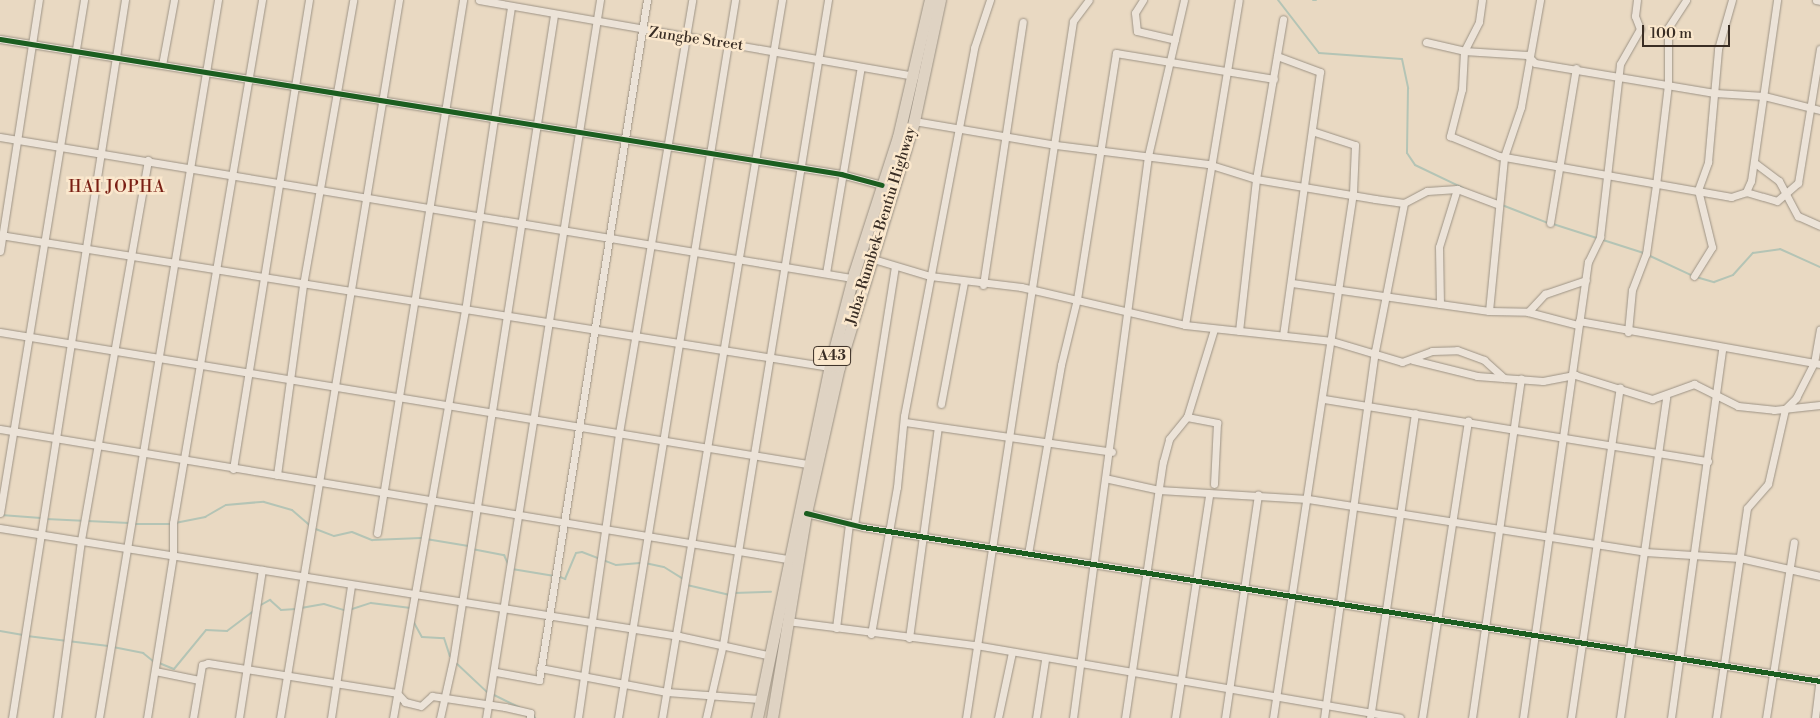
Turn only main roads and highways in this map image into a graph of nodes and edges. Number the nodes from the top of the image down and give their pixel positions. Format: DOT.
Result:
graph roads {
  1 [pos="930,0"];
  2 [pos="940,0"];
  3 [pos="757,718"];
  4 [pos="772,718"];
  1 -- 3 [label="highway, Juba-Rumbek-Bentiu Highway / A43"];
  2 -- 4 [label="highway, Juba-Rumbek-Bentiu Highway / A43"];
}
